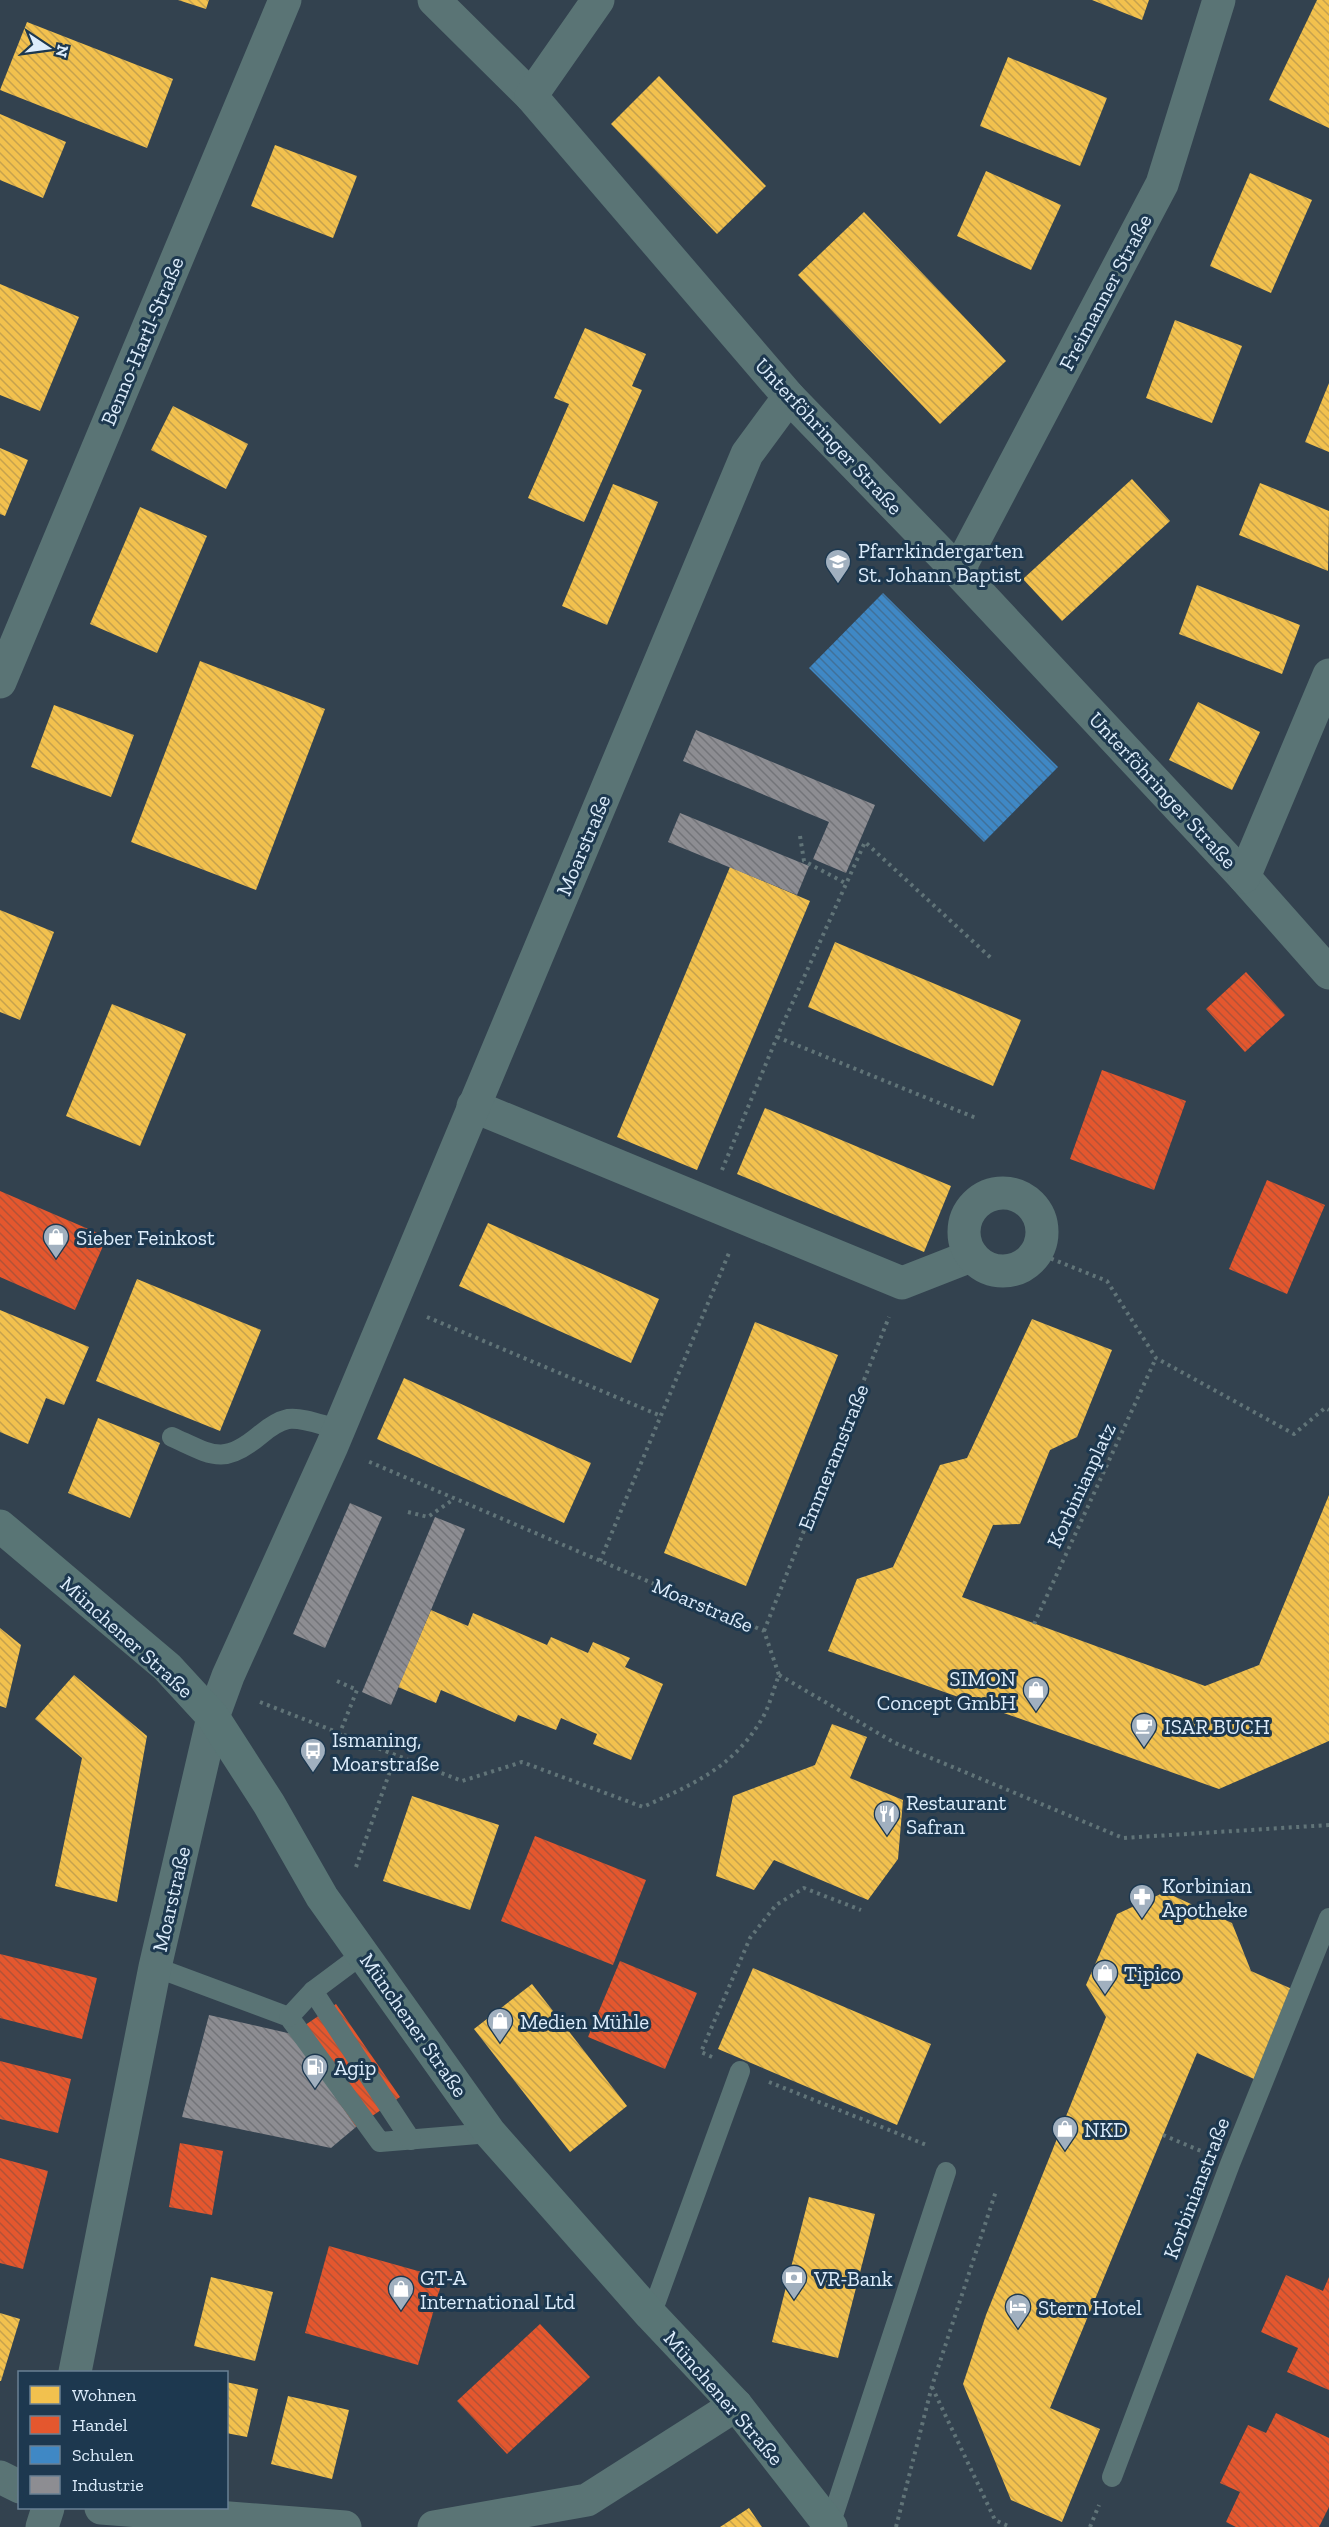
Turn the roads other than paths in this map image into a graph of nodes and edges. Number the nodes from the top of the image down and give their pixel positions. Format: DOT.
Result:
graph roads {
  1 [pos="285,0"];
  2 [pos="434,0"];
  3 [pos="598,0"];
  4 [pos="1219,0"];
  5 [pos="531,96"];
  6 [pos="789,397"];
  7 [pos="958,571"];
  8 [pos="1329,675"];
  9 [pos="0,682"];
  10 [pos="1244,877"];
  11 [pos="1329,973"];
  12 [pos="473,1106"];
  13 [pos="971,1256"];
  14 [pos="172,1437"];
  15 [pos="335,1437"];
  16 [pos="0,1526"];
  17 [pos="213,1717"];
  18 [pos="1329,1918"];
  19 [pos="364,1953"];
  20 [pos="156,1967"];
  21 [pos="313,1991"];
  22 [pos="289,2017"];
  23 [pos="740,2071"];
  24 [pos="490,2133"];
  25 [pos="411,2140"];
  26 [pos="946,2172"];
  27 [pos="651,2315"];
  28 [pos="75,2371"];
  29 [pos="736,2405"];
  30 [pos="0,2477"];
  31 [pos="1112,2477"];
  32 [pos="18,2486"];
  33 [pos="48,2509"];
  34 [pos="114,2509"];
  35 [pos="831,2526"];
  36 [pos="42,2527"];
  37 [pos="345,2527"];
  38 [pos="434,2527"];
  1 -- 9 [label="street, Benno-Hartl-Straße"];
  2 -- 5 [label="street, Unterföhringer Straße"];
  3 -- 5 [label="street"];
  4 -- 7 [label="street, Freimanner Straße"];
  5 -- 6 [label="street, Unterföhringer Straße"];
  6 -- 7 [label="street, Unterföhringer Straße"];
  6 -- 12 [label="street, Moarstraße"];
  7 -- 10 [label="street, Unterföhringer Straße"];
  8 -- 10 [label="street"];
  10 -- 11 [label="street, Unterföhringer Straße"];
  12 -- 13 [label="street"];
  12 -- 15 [label="street, Moarstraße"];
  13 -- 13 [label="street"];
  14 -- 15 [label="lane"];
  15 -- 17 [label="street, Moarstraße"];
  16 -- 17 [label="main road, Münchener Straße"];
  17 -- 19 [label="main road, Münchener Straße"];
  17 -- 20 [label="street, Moarstraße"];
  18 -- 31 [label="lane, Korbinianstraße"];
  19 -- 21 [label="lane"];
  19 -- 24 [label="main road, Münchener Straße"];
  20 -- 22 [label="lane"];
  20 -- 28 [label="street, Moarstraße"];
  21 -- 22 [label="lane"];
  21 -- 25 [label="lane"];
  22 -- 25 [label="lane"];
  23 -- 27 [label="lane"];
  24 -- 25 [label="lane"];
  24 -- 27 [label="main road, Münchener Straße"];
  26 -- 35 [label="lane"];
  27 -- 29 [label="main road, Münchener Straße"];
  29 -- 35 [label="main road, Münchener Straße"];
  29 -- 38 [label="street"];
  30 -- 32 [label="street"];
  33 -- 36 [label="street"];
  34 -- 37 [label="street"];
}
